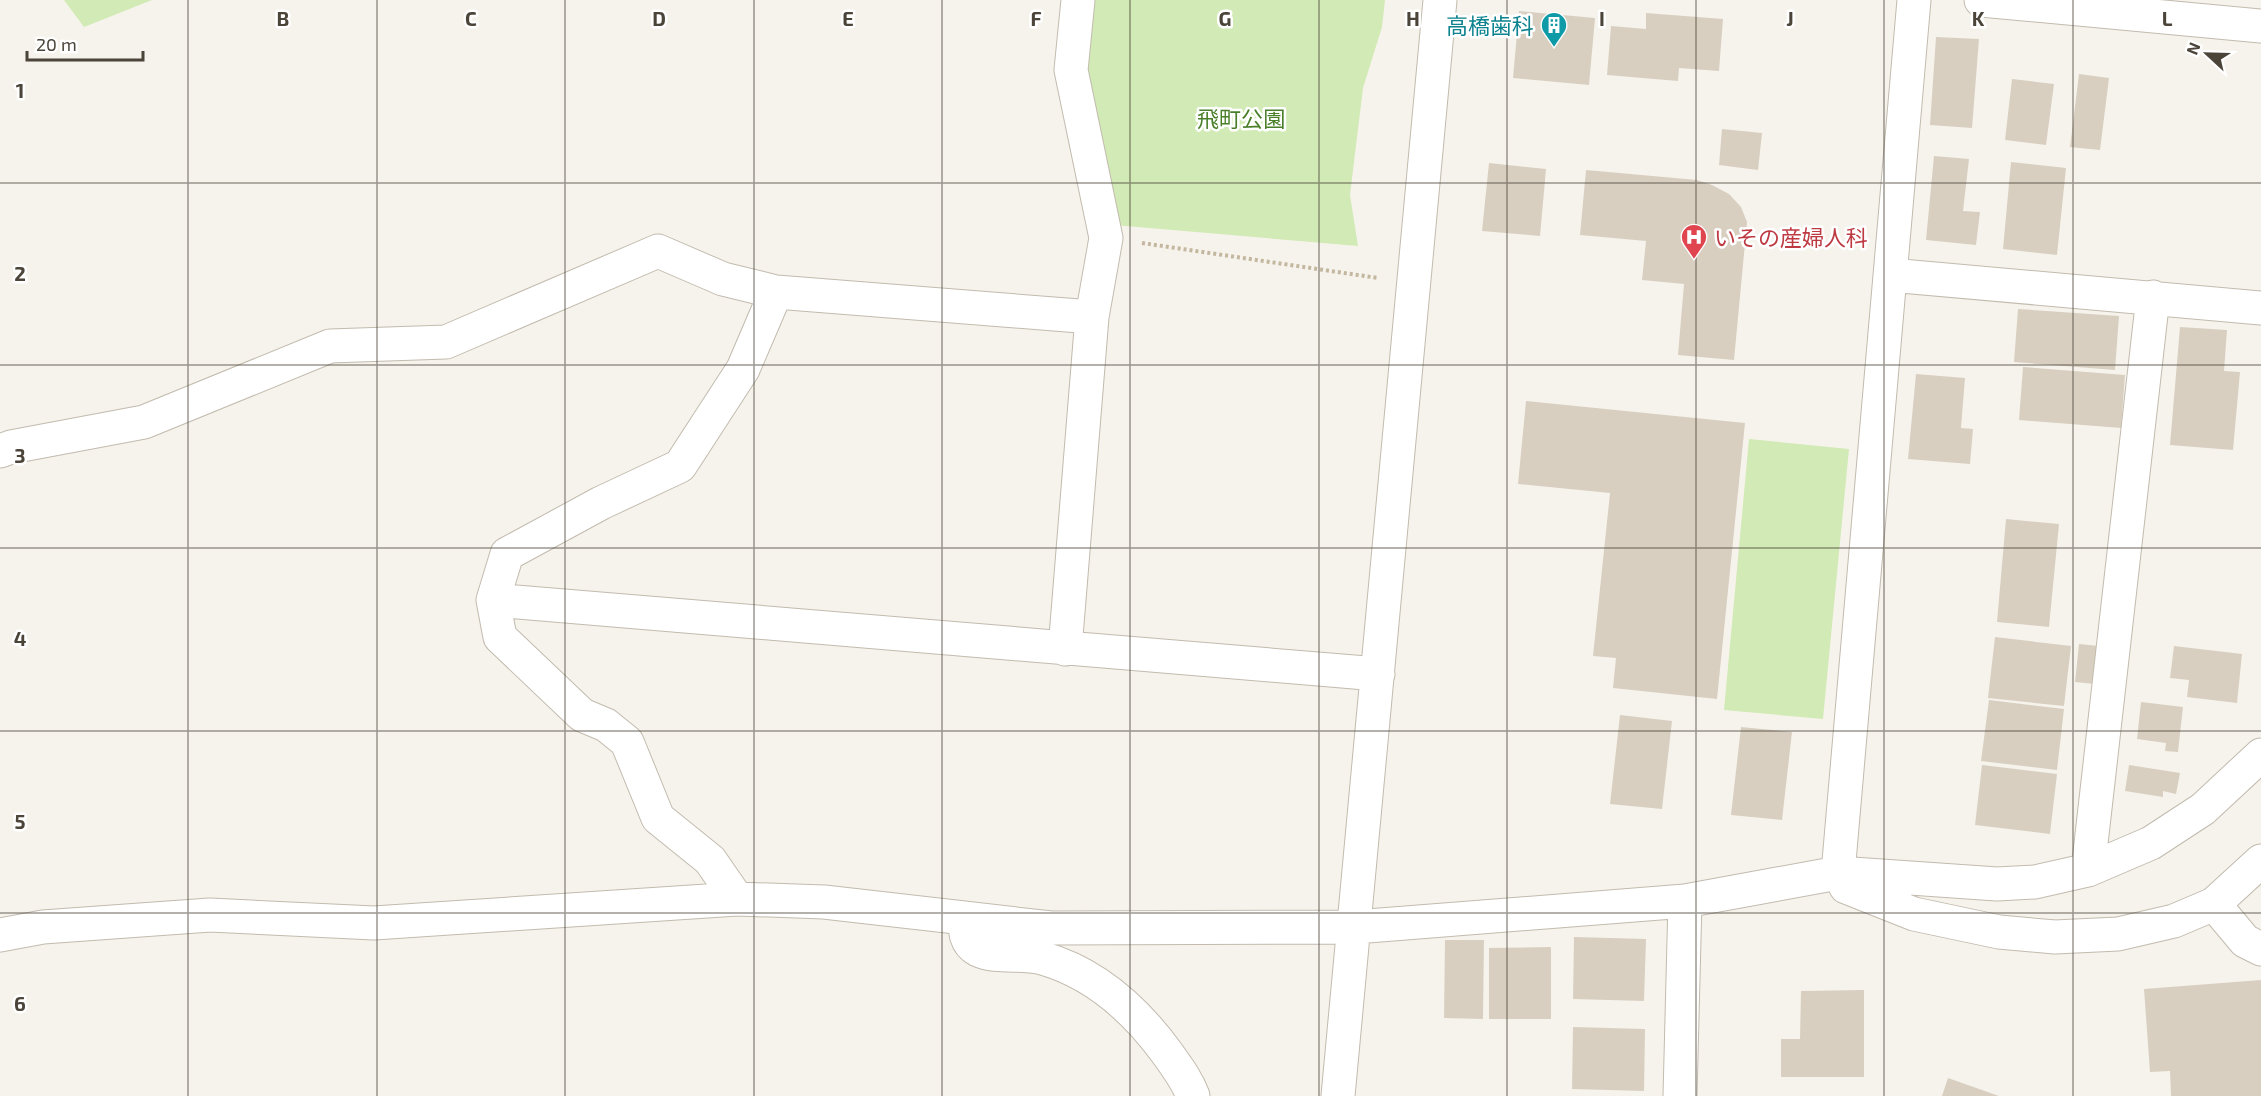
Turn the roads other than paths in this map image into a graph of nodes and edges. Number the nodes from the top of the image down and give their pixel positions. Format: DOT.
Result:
graph roads {
  1 [pos="1078,0"];
  2 [pos="1440,0"];
  3 [pos="1914,0"];
  4 [pos="1981,0"];
  5 [pos="2261,26"];
  6 [pos="1890,275"];
  7 [pos="776,292"];
  8 [pos="2153,297"];
  9 [pos="2261,308"];
  10 [pos="1092,317"];
  11 [pos="0,451"];
  12 [pos="493,600"];
  13 [pos="1065,649"];
  14 [pos="1378,674"];
  15 [pos="2261,755"];
  16 [pos="2261,861"];
  17 [pos="2088,870"];
  18 [pos="1838,873"];
  19 [pos="737,899"];
  20 [pos="1685,901"];
  21 [pos="2214,904"];
  22 [pos="965,918"];
  23 [pos="1354,927"];
  24 [pos="0,935"];
  25 [pos="2261,949"];
  26 [pos="1193,1096"];
  27 [pos="1338,1096"];
  28 [pos="1680,1096"];
  1 -- 10 [label="street"];
  2 -- 14 [label="street"];
  3 -- 6 [label="street"];
  4 -- 5 [label="street"];
  6 -- 8 [label="street"];
  6 -- 18 [label="street"];
  7 -- 10 [label="street"];
  7 -- 11 [label="street"];
  7 -- 12 [label="street"];
  8 -- 9 [label="street"];
  8 -- 17 [label="street"];
  10 -- 13 [label="street"];
  12 -- 13 [label="street"];
  12 -- 19 [label="street"];
  13 -- 14 [label="street"];
  14 -- 23 [label="street"];
  15 -- 17 [label="street"];
  16 -- 21 [label="street"];
  17 -- 18 [label="street"];
  18 -- 20 [label="street"];
  18 -- 21 [label="street"];
  19 -- 22 [label="street"];
  19 -- 24 [label="street"];
  20 -- 23 [label="street"];
  20 -- 28 [label="street"];
  21 -- 25 [label="street"];
  22 -- 23 [label="street"];
  22 -- 26 [label="street"];
  23 -- 27 [label="street"];
}
